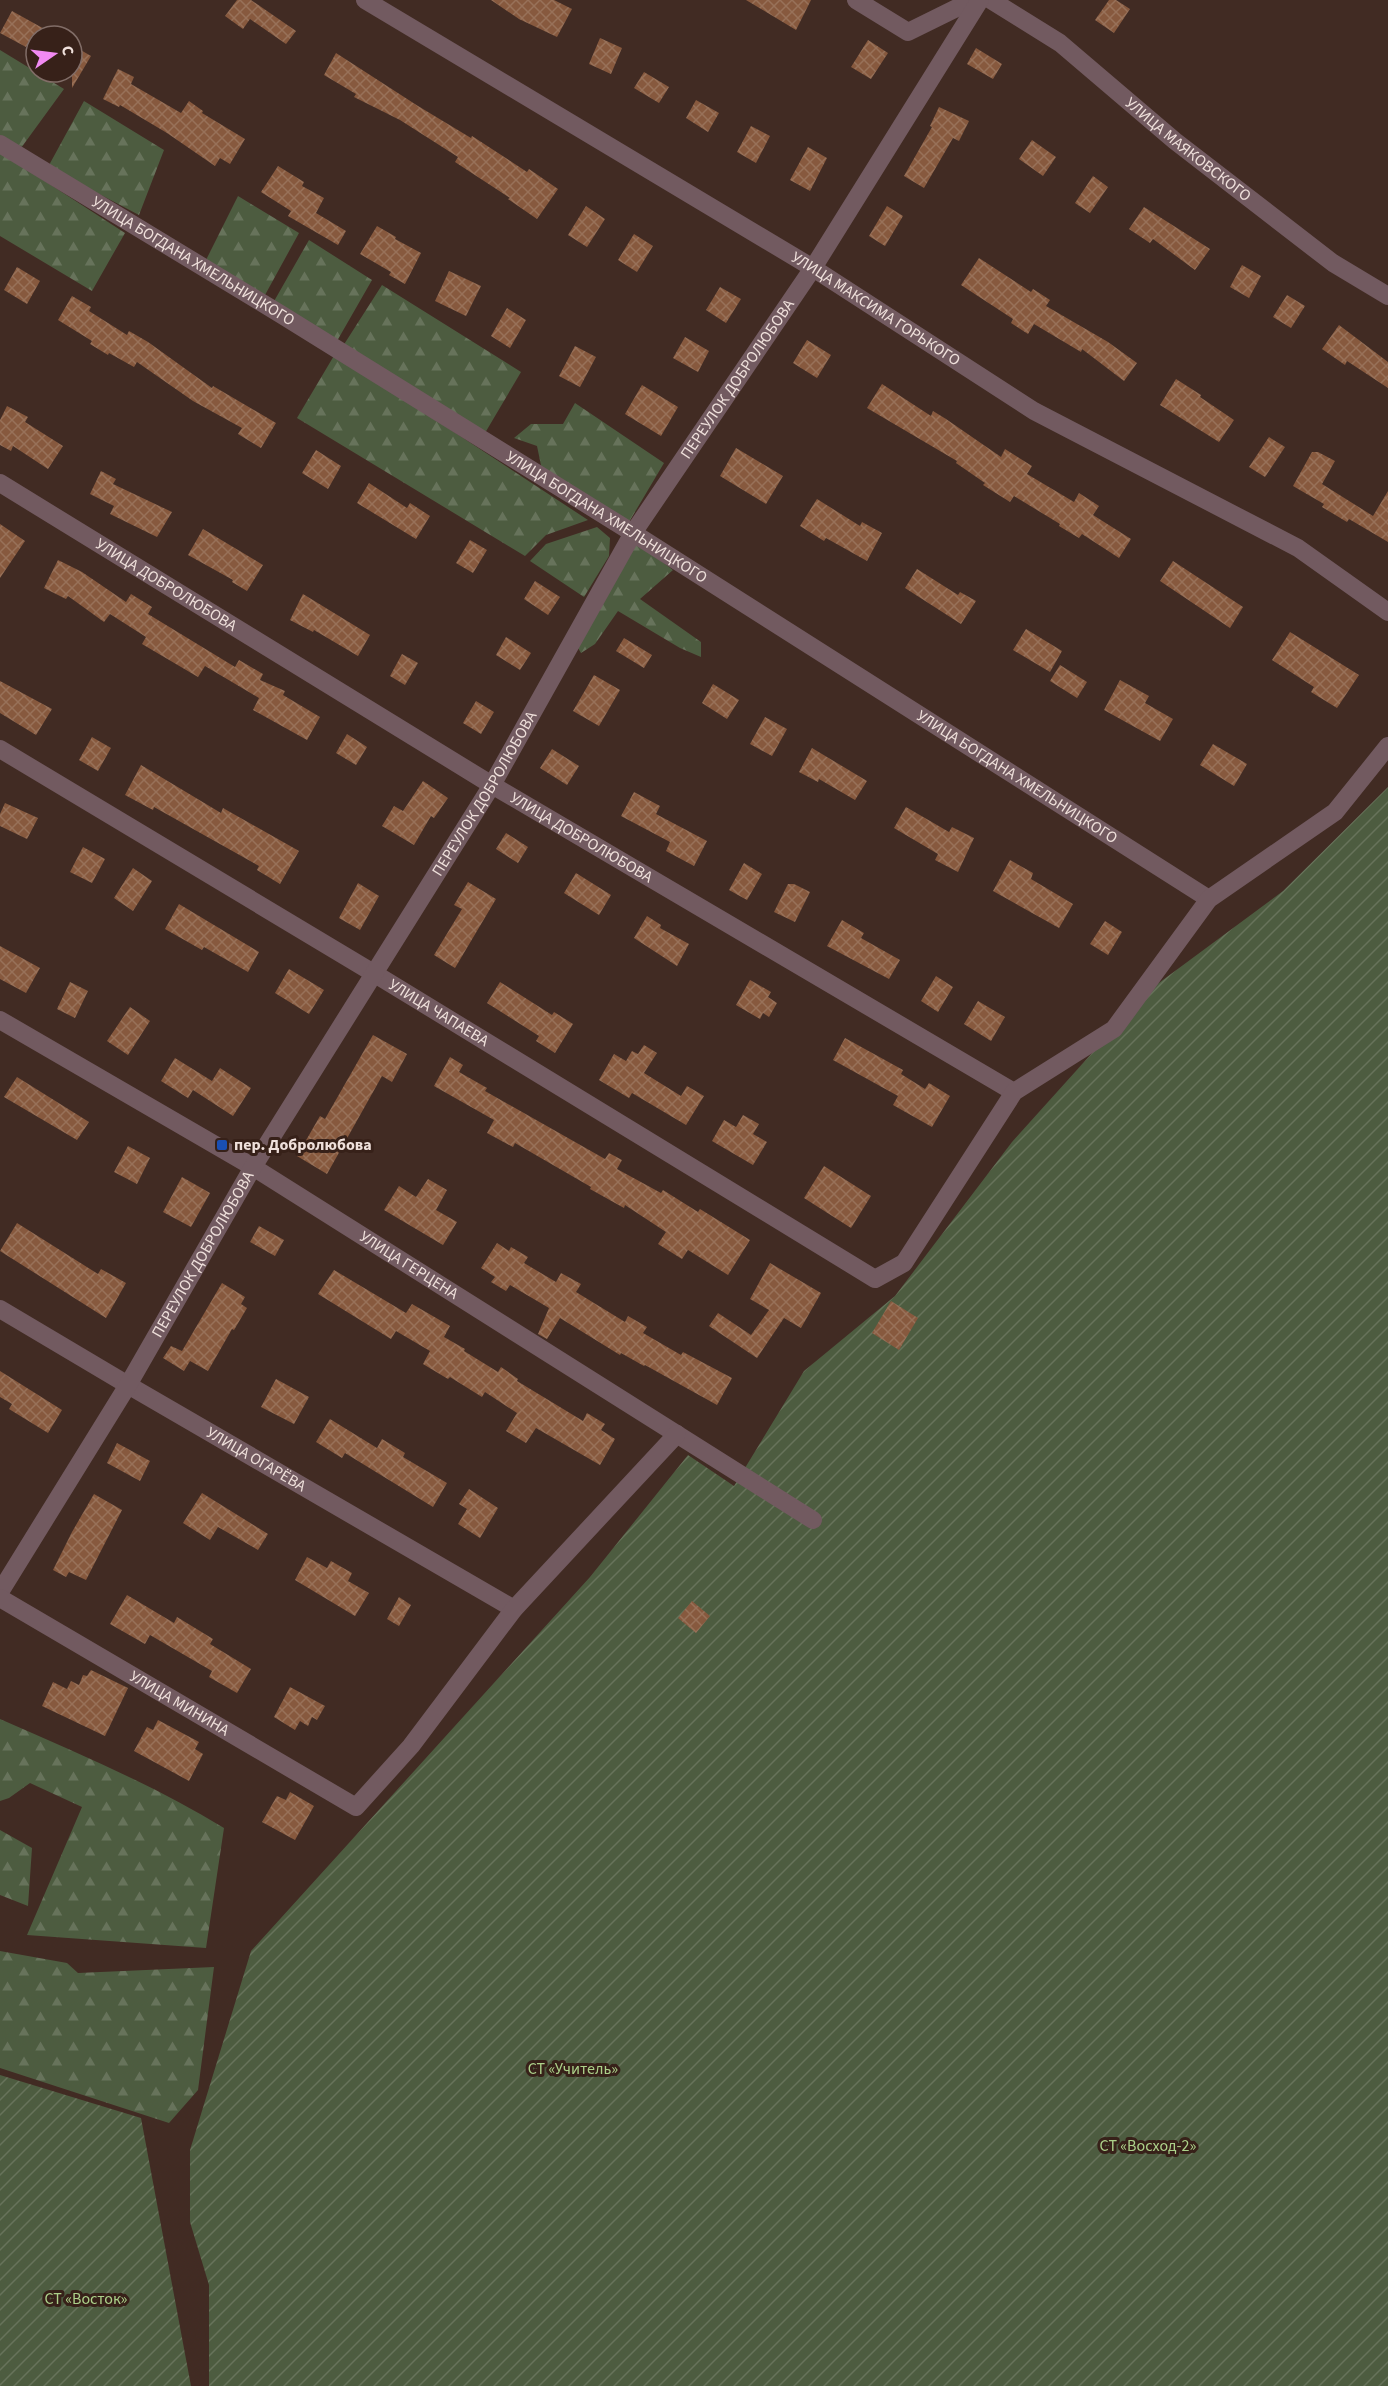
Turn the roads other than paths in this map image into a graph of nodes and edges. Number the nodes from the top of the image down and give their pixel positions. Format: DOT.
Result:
graph roads {
  1 [pos="365,0"];
  2 [pos="856,0"];
  3 [pos="974,0"];
  4 [pos="980,0"];
  5 [pos="991,0"];
  6 [pos="0,144"];
  7 [pos="813,268"];
  8 [pos="1388,296"];
  9 [pos="0,483"];
  10 [pos="633,533"];
  11 [pos="1388,612"];
  12 [pos="1388,746"];
  13 [pos="0,749"];
  14 [pos="492,785"];
  15 [pos="1209,899"];
  16 [pos="375,974"];
  17 [pos="0,1020"];
  18 [pos="1014,1092"];
  19 [pos="253,1167"];
  20 [pos="0,1309"];
  21 [pos="128,1385"];
  22 [pos="676,1434"];
  23 [pos="813,1520"];
  24 [pos="0,1592"];
  25 [pos="0,1598"];
  26 [pos="514,1609"];
  1 -- 7 [label="street, УЛИЦА МАКСИМА ГОРЬКОГО"];
  2 -- 3 [label="street"];
  4 -- 7 [label="street, ПЕРЕУЛОК ДОБРОЛЮБОВА"];
  5 -- 8 [label="street, УЛИЦА МАЯКОВСКОГО"];
  6 -- 10 [label="street, УЛИЦА БОГДАНА ХМЕЛЬНИЦКОГО"];
  7 -- 10 [label="street, ПЕРЕУЛОК ДОБРОЛЮБОВА"];
  7 -- 11 [label="street, УЛИЦА МАКСИМА ГОРЬКОГО"];
  9 -- 14 [label="street, УЛИЦА ДОБРОЛЮБОВА"];
  10 -- 14 [label="street, ПЕРЕУЛОК ДОБРОЛЮБОВА"];
  10 -- 15 [label="street, УЛИЦА БОГДАНА ХМЕЛЬНИЦКОГО"];
  12 -- 15 [label="street"];
  13 -- 16 [label="street, УЛИЦА ЧАПАЕВА"];
  14 -- 16 [label="street, ПЕРЕУЛОК ДОБРОЛЮБОВА"];
  14 -- 18 [label="street, УЛИЦА ДОБРОЛЮБОВА"];
  15 -- 18 [label="street"];
  16 -- 18 [label="street, УЛИЦА ЧАПАЕВА"];
  16 -- 19 [label="street, ПЕРЕУЛОК ДОБРОЛЮБОВА"];
  17 -- 19 [label="street, УЛИЦА ГЕРЦЕНА"];
  19 -- 21 [label="street, ПЕРЕУЛОК ДОБРОЛЮБОВА"];
  19 -- 22 [label="street, УЛИЦА ГЕРЦЕНА"];
  20 -- 21 [label="street, УЛИЦА ОГАРЁВА"];
  21 -- 24 [label="street, ПЕРЕУЛОК ДОБРОЛЮБОВА"];
  21 -- 26 [label="street, УЛИЦА ОГАРЁВА"];
  22 -- 23 [label="street, УЛИЦА ГЕРЦЕНА"];
  22 -- 26 [label="street"];
  25 -- 26 [label="street, УЛИЦА МИНИНА"];
}
